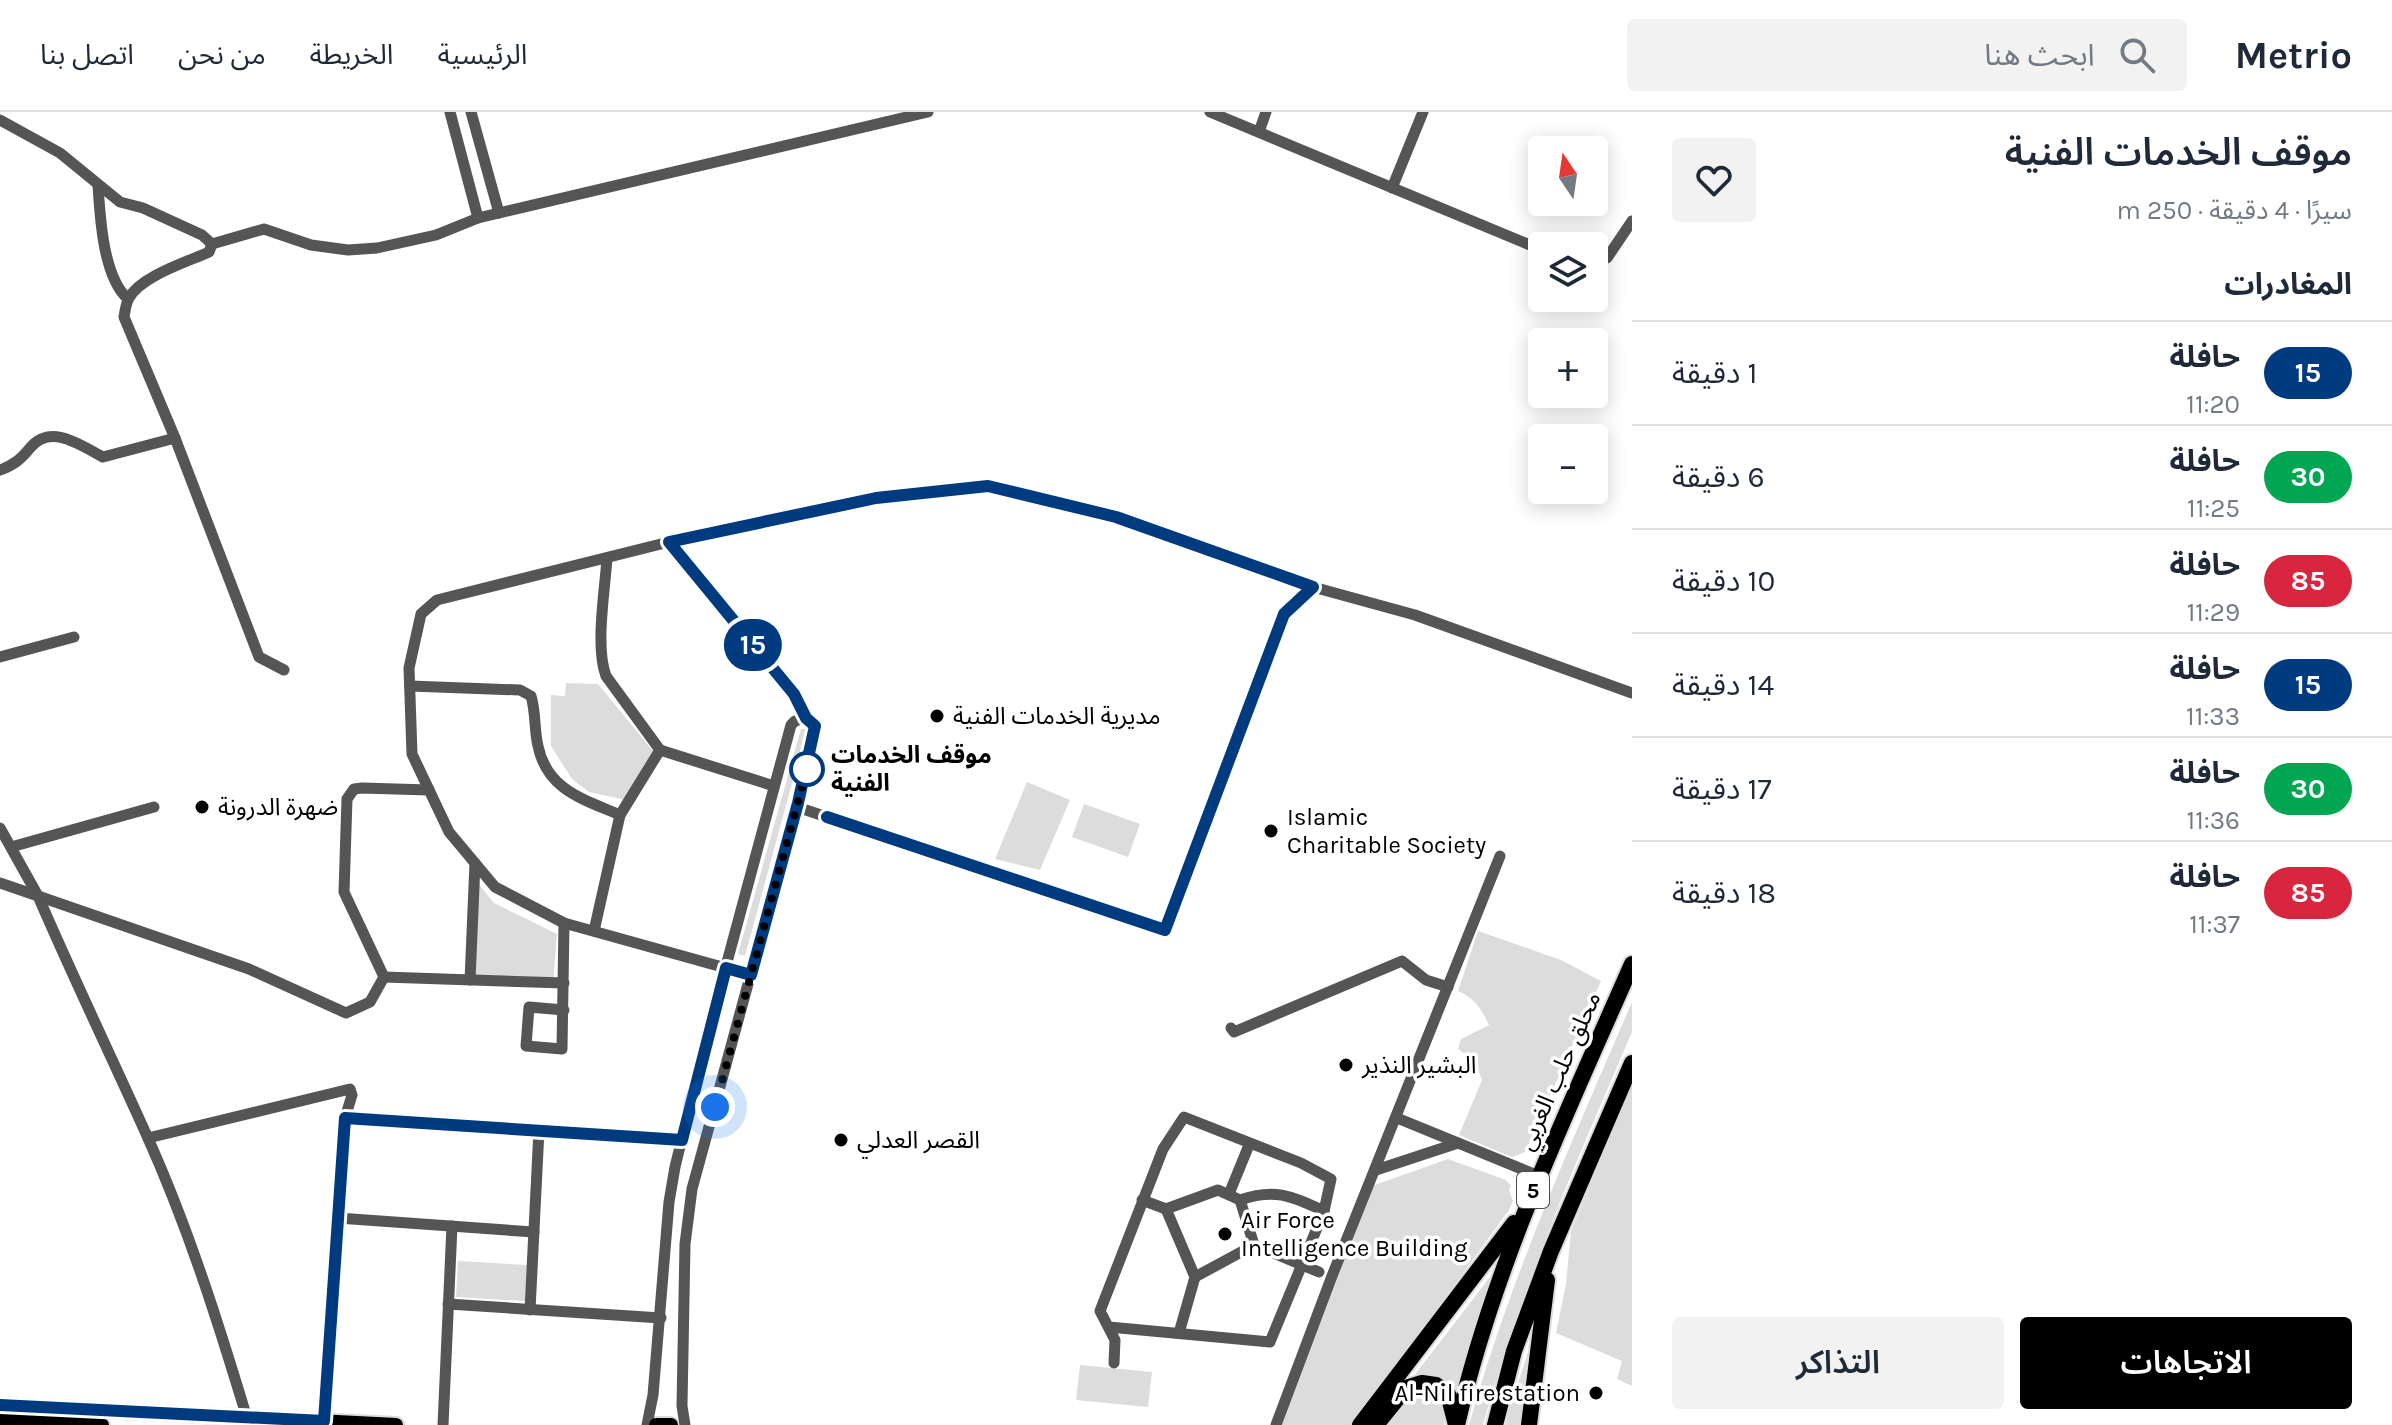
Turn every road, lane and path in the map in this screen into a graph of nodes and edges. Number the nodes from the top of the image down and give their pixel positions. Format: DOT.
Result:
graph roads {
  1 [pos="450,112"];
  2 [pos="471,112"];
  3 [pos="928,112"];
  4 [pos="1210,112"];
  5 [pos="1266,112"];
  6 [pos="1423,112"];
  7 [pos="0,120"];
  8 [pos="1259,132"];
  9 [pos="98,185"];
  10 [pos="1392,188"];
  11 [pos="499,213"];
  12 [pos="478,218"];
  13 [pos="1632,221"];
  14 [pos="212,244"];
  15 [pos="1528,244"];
  16 [pos="1608,257"];
  17 [pos="128,299"];
  18 [pos="175,438"];
  19 [pos="0,470"];
  20 [pos="669,542"];
  21 [pos="607,558"];
  22 [pos="1313,587"];
  23 [pos="74,637"];
  24 [pos="0,657"];
  25 [pos="284,670"];
  26 [pos="410,686"];
  27 [pos="1632,693"];
  28 [pos="806,718"];
  29 [pos="660,750"];
  30 [pos="774,786"];
  31 [pos="429,790"];
  32 [pos="154,807"];
  33 [pos="797,807"];
  34 [pos="620,815"];
  35 [pos="0,828"];
  36 [pos="11,847"];
  37 [pos="1500,856"];
  38 [pos="475,863"];
  39 [pos="0,883"];
  40 [pos="38,896"];
  41 [pos="564,923"];
  42 [pos="594,931"];
  43 [pos="1632,964"];
  44 [pos="726,968"];
  45 [pos="751,975"];
  46 [pos="384,977"];
  47 [pos="470,980"];
  48 [pos="564,983"];
  49 [pos="1448,987"];
  50 [pos="564,1010"];
  51 [pos="1231,1028"];
  52 [pos="1632,1063"];
  53 [pos="345,1118"];
  54 [pos="1397,1118"];
  55 [pos="539,1130"];
  56 [pos="148,1138"];
  57 [pos="682,1140"];
  58 [pos="1458,1143"];
  59 [pos="1249,1145"];
  60 [pos="1376,1170"];
  61 [pos="1539,1176"];
  62 [pos="1229,1194"];
  63 [pos="1142,1200"];
  64 [pos="1240,1200"];
  65 [pos="1527,1206"];
  66 [pos="1166,1209"];
  67 [pos="1324,1211"];
  68 [pos="338,1218"];
  69 [pos="452,1226"];
  70 [pos="534,1232"];
  71 [pos="1254,1245"];
  72 [pos="1551,1251"];
  73 [pos="1302,1264"];
  74 [pos="1319,1272"];
  75 [pos="1195,1277"];
  76 [pos="448,1304"];
  77 [pos="530,1310"];
  78 [pos="661,1318"];
  79 [pos="1109,1327"];
  80 [pos="1179,1333"];
  81 [pos="1114,1363"];
  82 [pos="0,1405"];
  83 [pos="247,1418"];
  84 [pos="0,1419"];
  85 [pos="324,1421"];
  86 [pos="102,1425"];
  87 [pos="396,1425"];
  88 [pos="443,1425"];
  89 [pos="647,1425"];
  90 [pos="656,1425"];
  91 [pos="671,1425"];
  92 [pos="685,1425"];
  93 [pos="1276,1425"];
  94 [pos="1360,1425"];
  95 [pos="1376,1425"];
  96 [pos="1457,1425"];
  97 [pos="1495,1425"];
  98 [pos="1529,1425"];
  1 -- 12 [label="street"];
  2 -- 11 [label="street"];
  3 -- 11 [label="street"];
  4 -- 8 [label="street"];
  5 -- 8 [label="street"];
  6 -- 10 [label="street"];
  7 -- 9 [label="street"];
  8 -- 10 [label="street"];
  9 -- 14 [label="street"];
  9 -- 17 [label="street"];
  10 -- 15 [label="street"];
  11 -- 12 [label="street"];
  12 -- 14 [label="street"];
  13 -- 16 [label="street"];
  14 -- 17 [label="street"];
  17 -- 18 [label="street"];
  18 -- 19 [label="street"];
  18 -- 25 [label="street"];
  20 -- 21 [label="street"];
  20 -- 22 [label="street"];
  20 -- 28 [label="street"];
  21 -- 26 [label="street"];
  21 -- 29 [label="street"];
  22 -- 27 [label="street"];
  22 -- 33 [label="street"];
  23 -- 24 [label="street"];
  26 -- 31 [label="street"];
  26 -- 34 [label="street"];
  28 -- 30 [label="street"];
  28 -- 33 [label="street"];
  29 -- 30 [label="street"];
  29 -- 34 [label="street"];
  30 -- 44 [label="street"];
  31 -- 38 [label="street"];
  31 -- 46 [label="street"];
  32 -- 36 [label="street"];
  33 -- 45 [label="street"];
  34 -- 42 [label="street"];
  35 -- 36 [label="street"];
  36 -- 40 [label="street"];
  37 -- 49 [label="street"];
  38 -- 41 [label="street"];
  38 -- 47 [label="street"];
  39 -- 40 [label="street"];
  40 -- 46 [label="street"];
  40 -- 56 [label="street"];
  41 -- 42 [label="street"];
  41 -- 48 [label="street"];
  42 -- 44 [label="street"];
  43 -- 61 [label="highway, محلق حلب الغربي / 5"];
  44 -- 45 [label="street"];
  44 -- 57 [label="street"];
  45 -- 92 [label="street"];
  46 -- 47 [label="street"];
  47 -- 48 [label="street"];
  48 -- 50 [label="street"];
  49 -- 51 [label="street"];
  49 -- 54 [label="street"];
  50 -- 50 [label="street"];
  52 -- 72 [label="highway, 5"];
  53 -- 55 [label="street"];
  53 -- 56 [label="street"];
  53 -- 68 [label="street"];
  54 -- 58 [label="street"];
  54 -- 60 [label="street"];
  55 -- 57 [label="street"];
  55 -- 70 [label="street"];
  56 -- 83 [label="street"];
  57 -- 78 [label="street"];
  58 -- 60 [label="street"];
  58 -- 61 [label="street"];
  59 -- 62 [label="street"];
  59 -- 63 [label="street"];
  59 -- 67 [label="street"];
  60 -- 93 [label="street"];
  61 -- 65 [label="highway, محلق حلب الغربي / 5"];
  62 -- 64 [label="street"];
  62 -- 66 [label="street"];
  63 -- 66 [label="street"];
  63 -- 79 [label="street"];
  64 -- 67 [label="street"];
  64 -- 71 [label="street"];
  65 -- 94 [label="highway"];
  65 -- 96 [label="highway, محلق حلب الغربي / 5"];
  66 -- 75 [label="street"];
  67 -- 73 [label="street"];
  68 -- 69 [label="street"];
  68 -- 85 [label="street"];
  69 -- 70 [label="street"];
  69 -- 76 [label="street"];
  70 -- 77 [label="street"];
  71 -- 73 [label="street"];
  71 -- 75 [label="street"];
  72 -- 97 [label="highway, 5"];
  72 -- 98 [label="highway"];
  73 -- 74 [label="street"];
  73 -- 80 [label="street"];
  75 -- 80 [label="street"];
  76 -- 77 [label="street"];
  76 -- 88 [label="street"];
  77 -- 78 [label="street"];
  78 -- 89 [label="street"];
  79 -- 80 [label="street"];
  79 -- 81 [label="street"];
  82 -- 83 [label="main road"];
  83 -- 85 [label="main road"];
  84 -- 86 [label="main road"];
  85 -- 87 [label="main road"];
  90 -- 91 [label="main road"];
  95 -- 96 [label="highway"];
}
